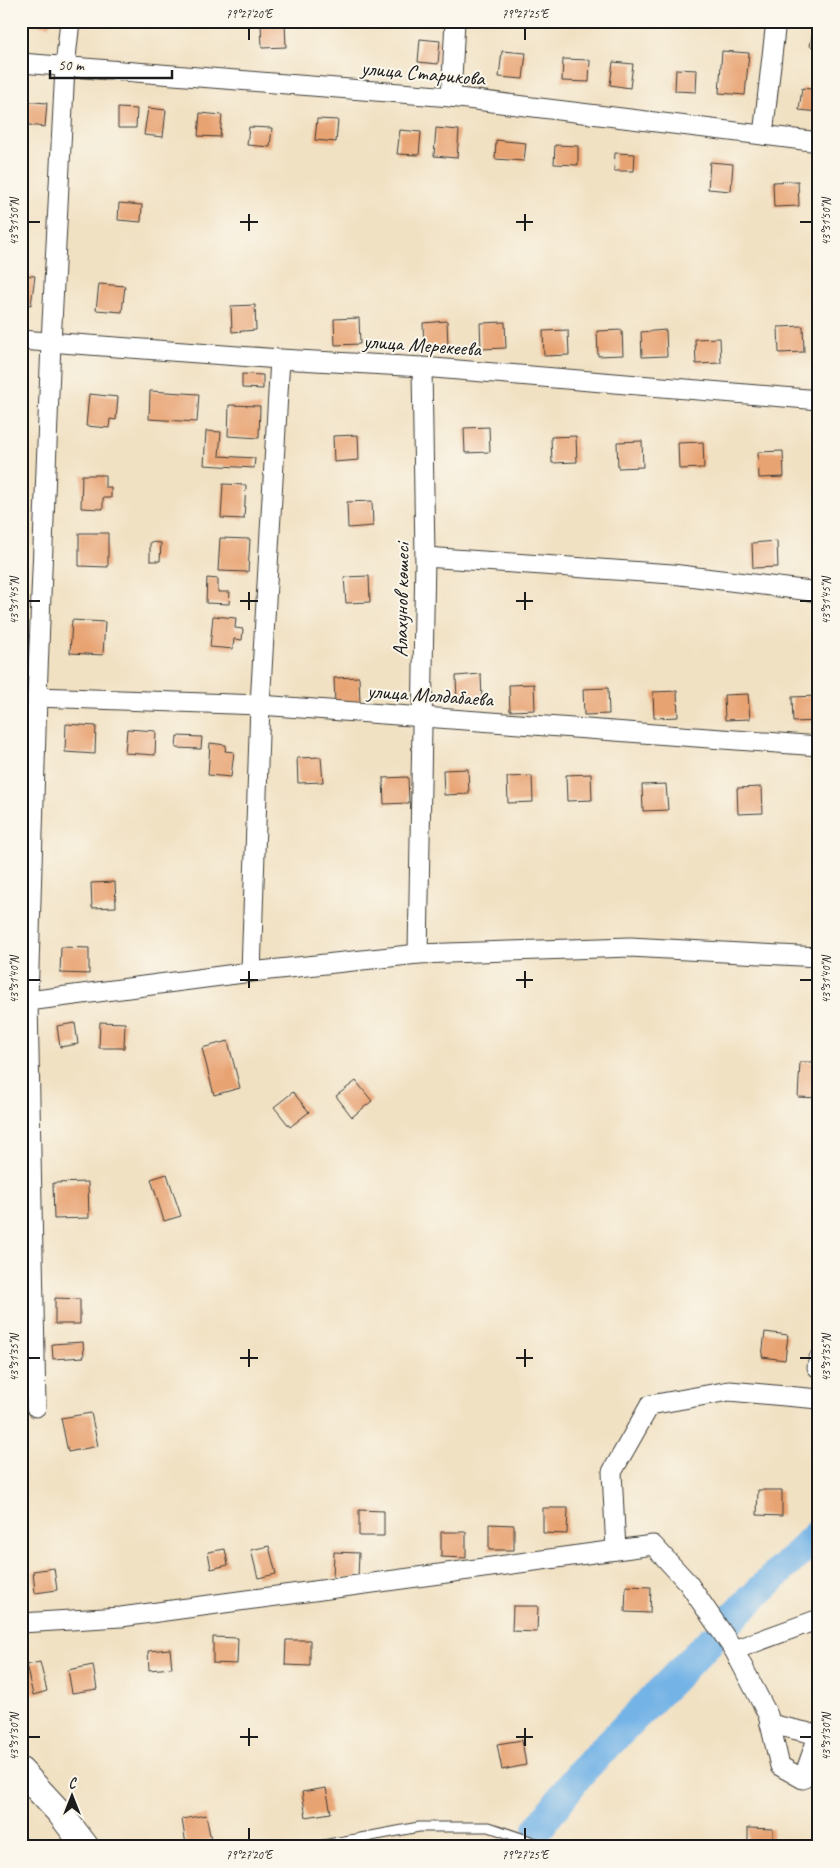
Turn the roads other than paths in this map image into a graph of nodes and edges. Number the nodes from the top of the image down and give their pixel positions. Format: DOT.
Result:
graph roads {
  1 [pos="70,21"];
  2 [pos="455,21"];
  3 [pos="776,21"];
  4 [pos="21,63"];
  5 [pos="66,66"];
  6 [pos="451,97"];
  7 [pos="763,135"];
  8 [pos="819,142"];
  9 [pos="21,340"];
  10 [pos="51,343"];
  11 [pos="280,359"];
  12 [pos="422,367"];
  13 [pos="819,400"];
  14 [pos="425,557"];
  15 [pos="819,592"];
  16 [pos="38,696"];
  17 [pos="260,705"];
  18 [pos="421,718"];
  19 [pos="819,746"];
  20 [pos="418,954"];
  21 [pos="819,957"];
  22 [pos="250,972"];
  23 [pos="25,1002"];
  24 [pos="819,1399"];
  25 [pos="36,1407"];
  26 [pos="616,1550"];
  27 [pos="819,1619"];
  28 [pos="21,1623"];
  29 [pos="734,1650"];
  30 [pos="770,1724"];
  31 [pos="818,1734"];
  32 [pos="21,1771"];
  33 [pos="86,1847"];
  34 [pos="313,1847"];
  35 [pos="548,1847"];
  1 -- 5 [label="street"];
  2 -- 6 [label="street"];
  3 -- 7 [label="street"];
  4 -- 5 [label="street, улица Старикова"];
  5 -- 6 [label="street, улица Старикова"];
  5 -- 10 [label="street"];
  6 -- 7 [label="street, улица Старикова"];
  7 -- 8 [label="street, улица Старикова"];
  9 -- 10 [label="street, улица Мерекеева"];
  10 -- 11 [label="street, улица Мерекеева"];
  10 -- 16 [label="street"];
  11 -- 12 [label="street, улица Мерекеева"];
  11 -- 17 [label="street"];
  12 -- 13 [label="street, улица Мерекеева"];
  12 -- 14 [label="street, Алахунов көшесі"];
  14 -- 15 [label="street"];
  14 -- 18 [label="street, Алахунов көшесі"];
  16 -- 17 [label="street, улица Молдабаева"];
  16 -- 23 [label="street"];
  17 -- 18 [label="street, улица Молдабаева"];
  17 -- 22 [label="street"];
  18 -- 19 [label="street, улица Молдабаева"];
  18 -- 20 [label="street, Алахунов көшесі"];
  20 -- 21 [label="street"];
  20 -- 22 [label="street"];
  22 -- 23 [label="street"];
  23 -- 25 [label="street"];
  24 -- 26 [label="street"];
  26 -- 28 [label="street"];
  26 -- 29 [label="street"];
  27 -- 29 [label="street"];
  29 -- 30 [label="street"];
  30 -- 31 [label="street"];
  30 -- 31 [label="street"];
  32 -- 33 [label="street"];
  34 -- 35 [label="lane"];
}
